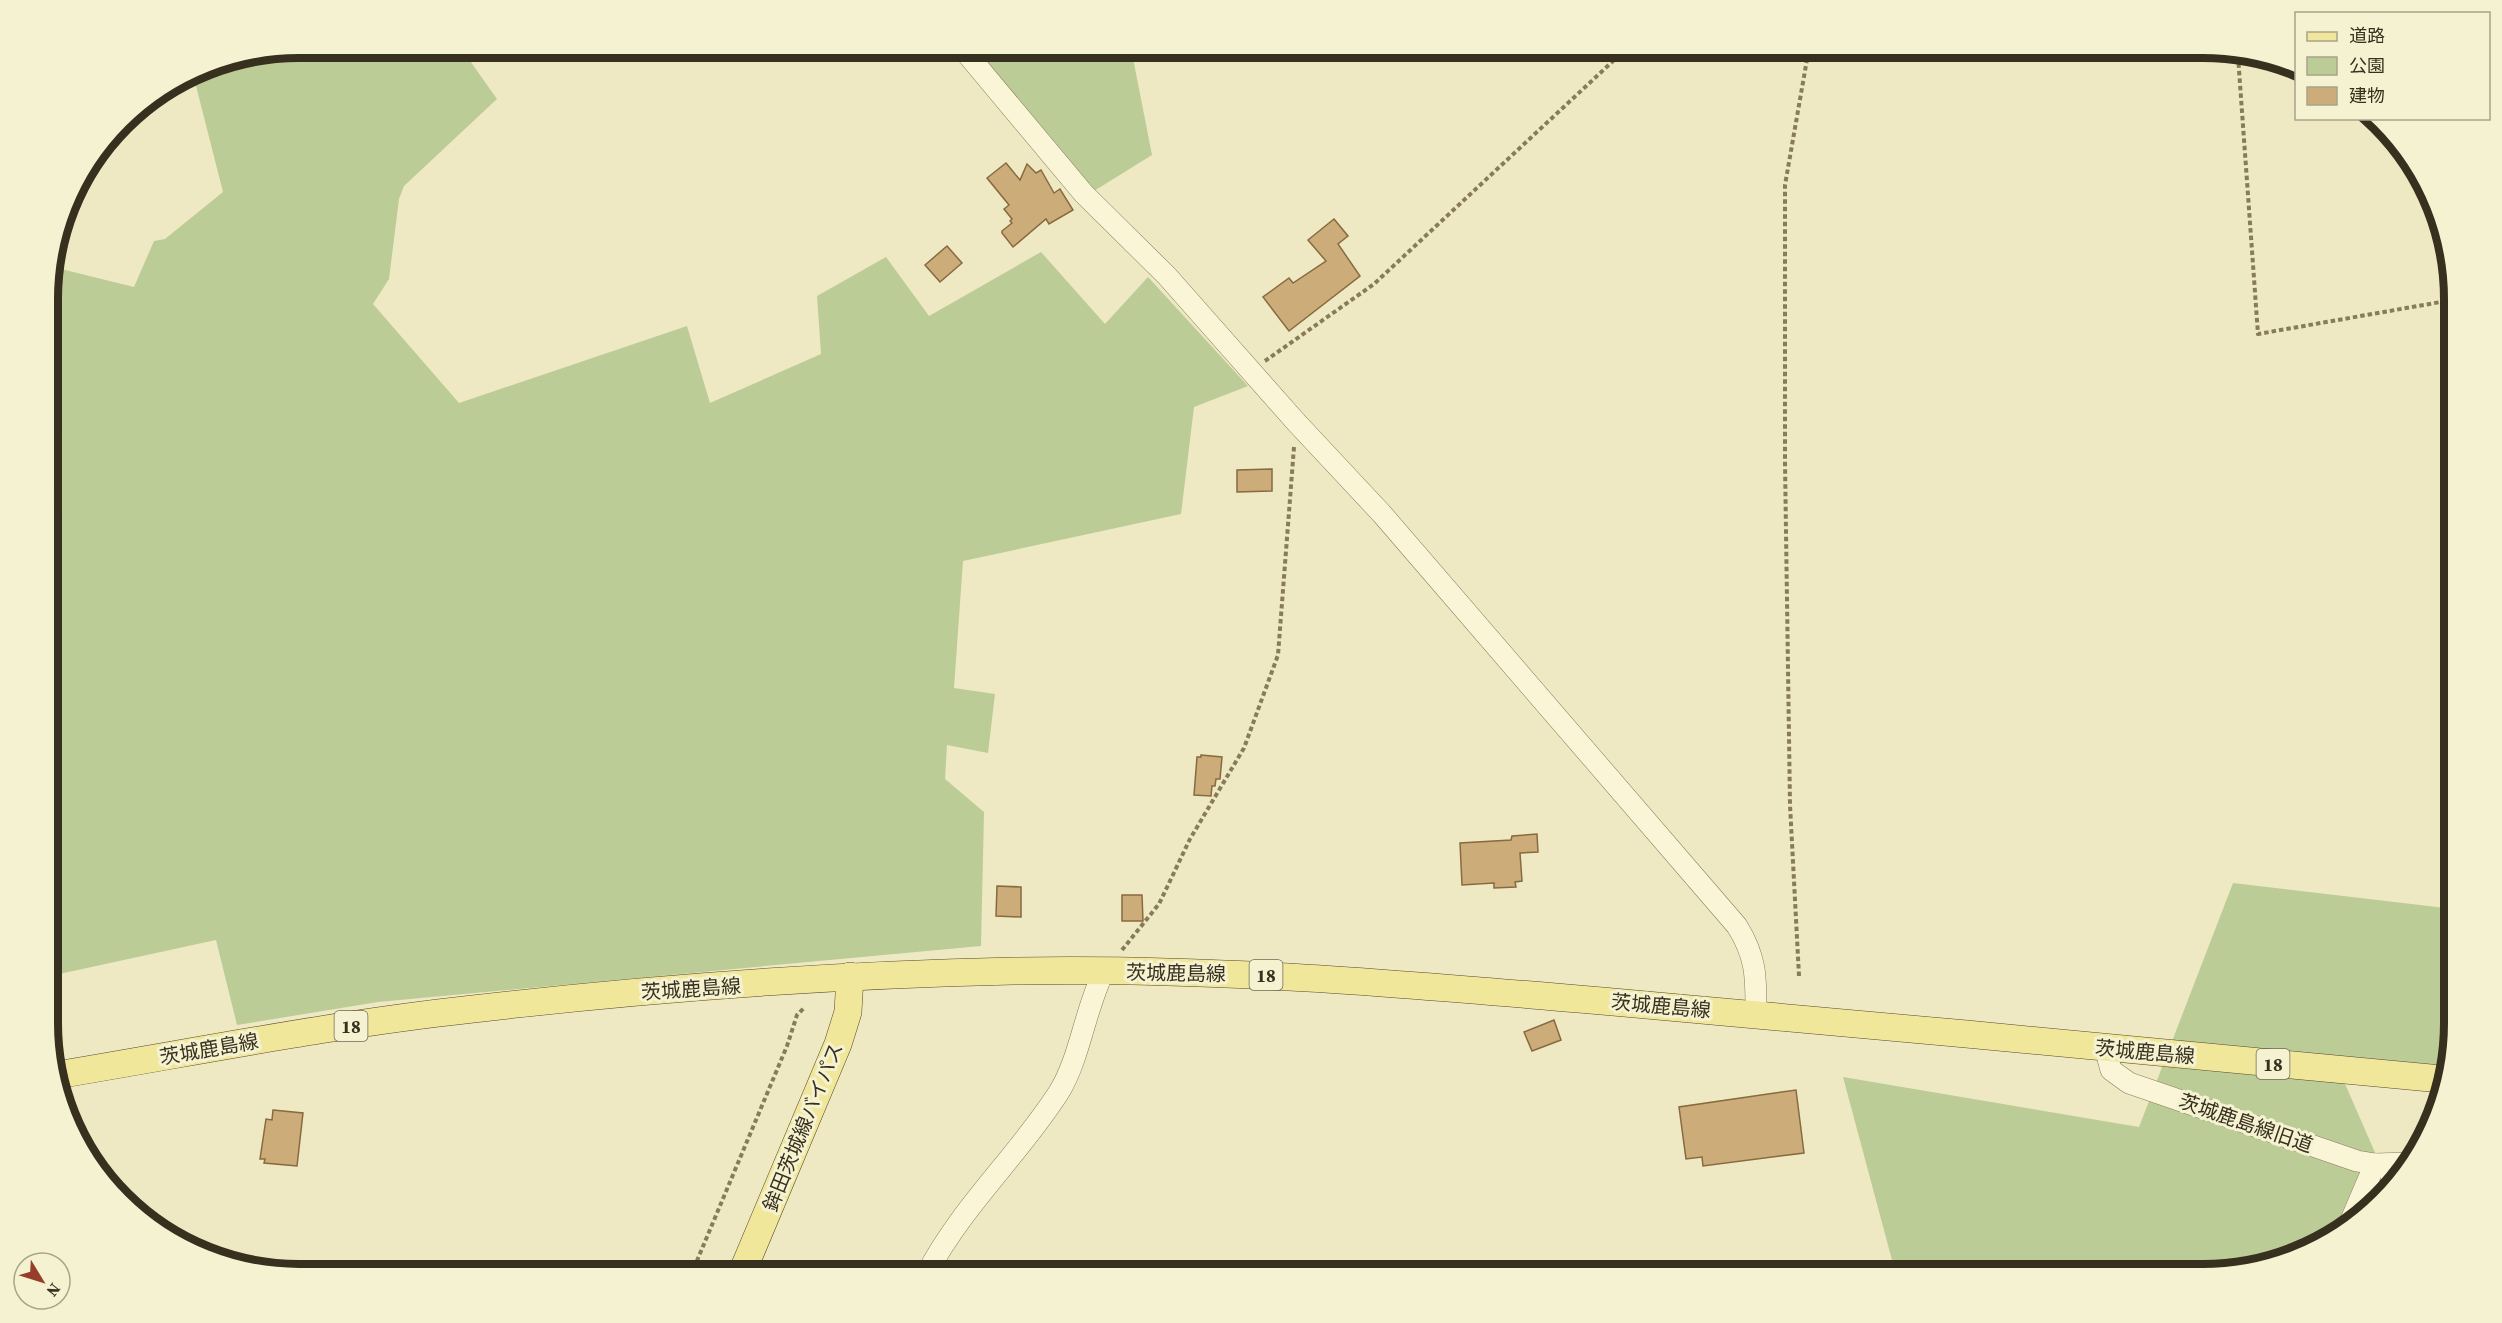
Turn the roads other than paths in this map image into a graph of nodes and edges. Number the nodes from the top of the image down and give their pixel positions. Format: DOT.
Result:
graph roads {
  1 [pos="970,58"];
  2 [pos="1104,971"];
  3 [pos="850,976"];
  4 [pos="1756,1014"];
  5 [pos="2105,1048"];
  6 [pos="64,1074"];
  7 [pos="2437,1079"];
  8 [pos="2399,1163"];
  9 [pos="2381,1164"];
  10 [pos="2389,1176"];
  11 [pos="2358,1207"];
  12 [pos="746,1264"];
  13 [pos="933,1264"];
  1 -- 4 [label="street"];
  2 -- 3 [label="main road, 茨城鹿島線 / 18"];
  2 -- 4 [label="main road, 茨城鹿島線 / 18"];
  2 -- 13 [label="street"];
  3 -- 6 [label="main road, 茨城鹿島線 / 18"];
  3 -- 12 [label="main road, 鉾田茨城線バイパス"];
  4 -- 5 [label="main road, 茨城鹿島線 / 18"];
  5 -- 7 [label="main road, 茨城鹿島線 / 18"];
  5 -- 9 [label="street, 茨城鹿島線旧道"];
  8 -- 9 [label="street, 茨城鹿島線旧道"];
  9 -- 10 [label="street"];
  9 -- 11 [label="street"];
}
